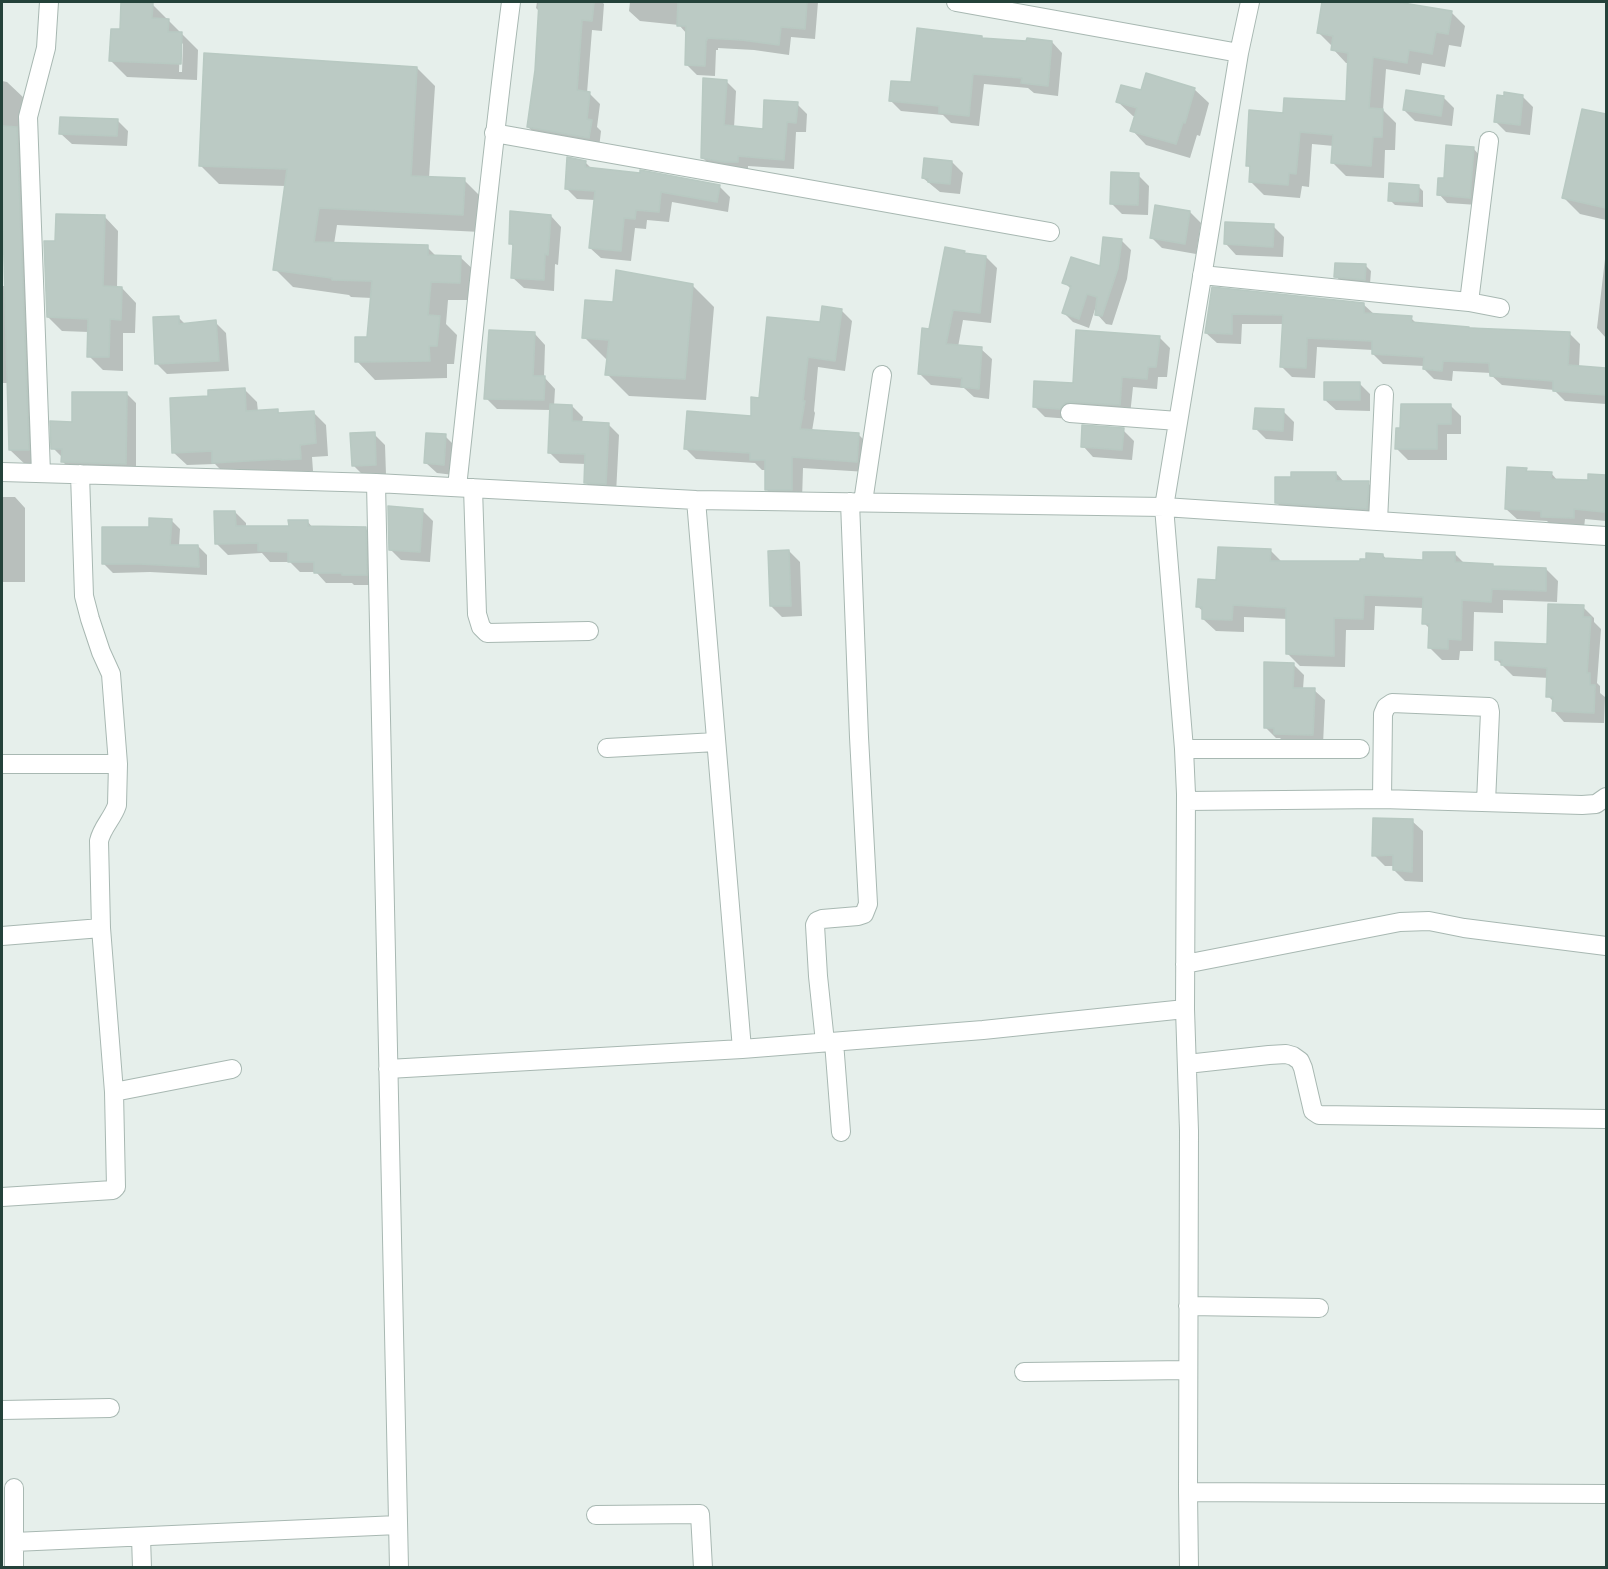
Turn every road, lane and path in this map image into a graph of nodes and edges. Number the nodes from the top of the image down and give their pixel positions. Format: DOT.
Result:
graph roads {
  1 [pos="49,2"];
  2 [pos="511,2"];
  3 [pos="956,2"];
  4 [pos="1250,2"];
  5 [pos="1239,53"];
  6 [pos="494,133"];
  7 [pos="1489,141"];
  8 [pos="1050,232"];
  9 [pos="1203,275"];
  10 [pos="1469,302"];
  11 [pos="1500,308"];
  12 [pos="882,375"];
  13 [pos="1384,394"];
  14 [pos="1070,413"];
  15 [pos="1178,421"];
  16 [pos="2,472"];
  17 [pos="41,473"];
  18 [pos="80,474"];
  19 [pos="376,483"];
  20 [pos="465,488"];
  21 [pos="696,500"];
  22 [pos="856,502"];
  23 [pos="1164,507"];
  24 [pos="1378,521"];
  25 [pos="1606,536"];
  26 [pos="589,632"];
  27 [pos="716,742"];
  28 [pos="607,748"];
  29 [pos="1185,749"];
  30 [pos="1360,749"];
  31 [pos="2,764"];
  32 [pos="118,764"];
  33 [pos="1606,797"];
  34 [pos="1382,799"];
  35 [pos="1186,801"];
  36 [pos="1486,802"];
  37 [pos="101,928"];
  38 [pos="2,936"];
  39 [pos="1606,946"];
  40 [pos="1185,964"];
  41 [pos="1185,1009"];
  42 [pos="830,1042"];
  43 [pos="742,1049"];
  44 [pos="1187,1064"];
  45 [pos="232,1069"];
  46 [pos="388,1069"];
  47 [pos="114,1092"];
  48 [pos="1606,1119"];
  49 [pos="841,1132"];
  50 [pos="2,1197"];
  51 [pos="1188,1306"];
  52 [pos="1319,1308"];
  53 [pos="1188,1370"];
  54 [pos="1024,1372"];
  55 [pos="110,1408"];
  56 [pos="2,1410"];
  57 [pos="14,1488"];
  58 [pos="1188,1492"];
  59 [pos="1606,1494"];
  60 [pos="596,1515"];
  61 [pos="398,1525"];
  62 [pos="141,1537"];
  63 [pos="14,1542"];
  64 [pos="14,1568"];
  65 [pos="142,1568"];
  66 [pos="399,1568"];
  67 [pos="703,1568"];
  68 [pos="1189,1568"];
  1 -- 17 [label="street"];
  2 -- 6 [label="street"];
  3 -- 5 [label="street"];
  4 -- 5 [label="street"];
  5 -- 9 [label="street"];
  6 -- 8 [label="street"];
  6 -- 20 [label="street"];
  7 -- 10 [label="street"];
  9 -- 10 [label="street"];
  9 -- 15 [label="street"];
  10 -- 11 [label="street"];
  12 -- 22 [label="street"];
  13 -- 24 [label="street"];
  14 -- 15 [label="street"];
  15 -- 23 [label="street"];
  16 -- 17 [label="street"];
  17 -- 18 [label="street"];
  18 -- 19 [label="street"];
  18 -- 32 [label="street"];
  19 -- 20 [label="street"];
  19 -- 46 [label="street"];
  20 -- 21 [label="street"];
  20 -- 26 [label="street"];
  21 -- 22 [label="street"];
  21 -- 27 [label="street"];
  22 -- 23 [label="street"];
  22 -- 42 [label="street"];
  23 -- 24 [label="street"];
  23 -- 29 [label="street"];
  24 -- 25 [label="street"];
  27 -- 28 [label="street"];
  27 -- 43 [label="street"];
  29 -- 30 [label="street"];
  29 -- 35 [label="street"];
  31 -- 32 [label="street"];
  32 -- 37 [label="street"];
  33 -- 36 [label="street"];
  34 -- 35 [label="street"];
  34 -- 36 [label="street"];
  34 -- 36 [label="street"];
  35 -- 40 [label="street"];
  37 -- 38 [label="street"];
  37 -- 47 [label="street"];
  39 -- 40 [label="street"];
  40 -- 41 [label="street"];
  41 -- 42 [label="street"];
  41 -- 44 [label="street"];
  42 -- 43 [label="street"];
  42 -- 49 [label="street"];
  43 -- 46 [label="street"];
  44 -- 48 [label="street"];
  44 -- 51 [label="street"];
  45 -- 47 [label="street"];
  46 -- 61 [label="street"];
  47 -- 50 [label="street"];
  51 -- 52 [label="street"];
  51 -- 53 [label="street"];
  53 -- 54 [label="street"];
  53 -- 58 [label="street"];
  55 -- 56 [label="street"];
  57 -- 63 [label="street"];
  58 -- 59 [label="street"];
  58 -- 68 [label="street"];
  60 -- 67 [label="street"];
  61 -- 62 [label="street"];
  61 -- 66 [label="street"];
  62 -- 63 [label="street"];
  62 -- 65 [label="street"];
  63 -- 64 [label="street"];
}
